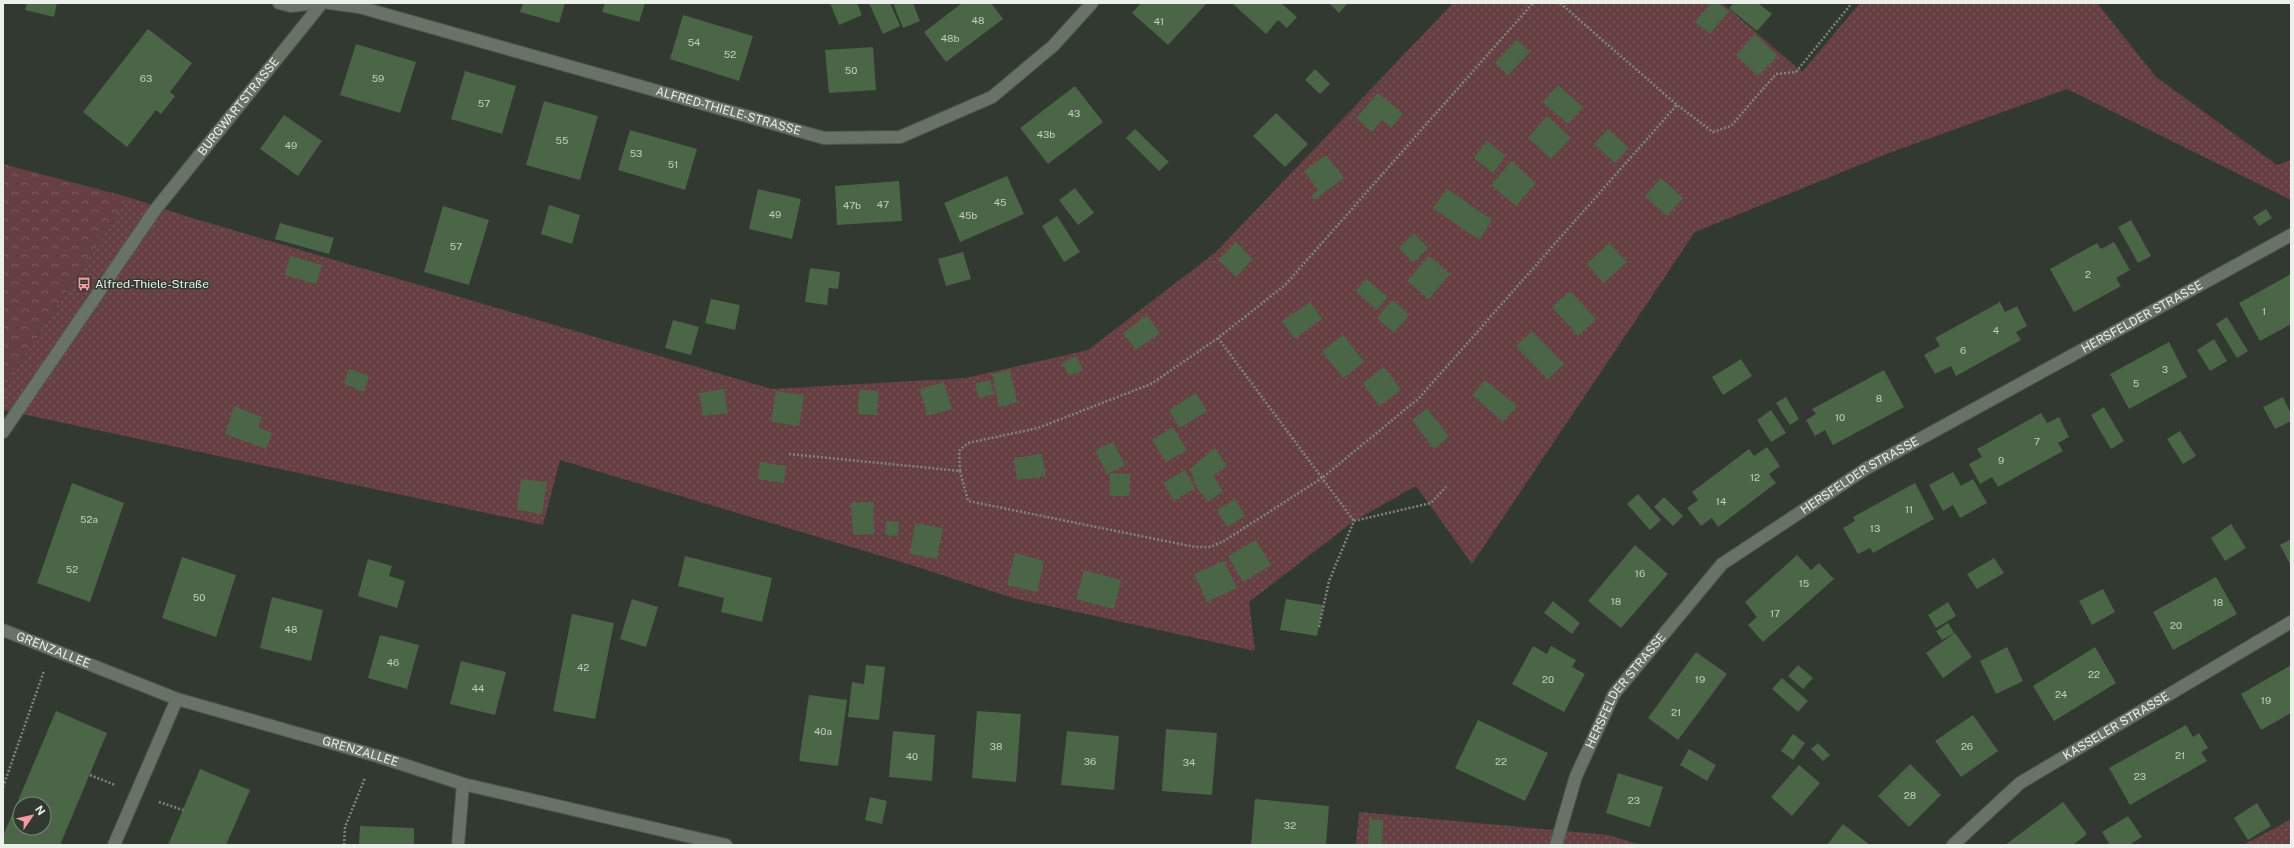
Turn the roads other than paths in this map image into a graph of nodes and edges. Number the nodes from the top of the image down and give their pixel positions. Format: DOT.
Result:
graph roads {
  1 [pos="279,3"];
  2 [pos="316,3"];
  3 [pos="322,3"];
  4 [pos="329,3"];
  5 [pos="1092,3"];
  6 [pos="2291,235"];
  7 [pos="3,432"];
  8 [pos="2291,622"];
  9 [pos="3,630"];
  10 [pos="177,699"];
  11 [pos="463,784"];
  12 [pos="114,845"];
  13 [pos="458,845"];
  14 [pos="726,845"];
  15 [pos="1556,845"];
  16 [pos="1953,845"];
  1 -- 2 [label="street"];
  3 -- 7 [label="street, BURGWARTSTRASSE"];
  4 -- 5 [label="street, ALFRED-THIELE-STRASSE"];
  6 -- 15 [label="street, HERSFELDER STRASSE"];
  8 -- 16 [label="street, KASSELER STRASSE"];
  9 -- 10 [label="street, GRENZALLEE"];
  10 -- 11 [label="street, GRENZALLEE"];
  10 -- 12 [label="street"];
  11 -- 13 [label="street"];
  11 -- 14 [label="street, GRENZALLEE"];
}
